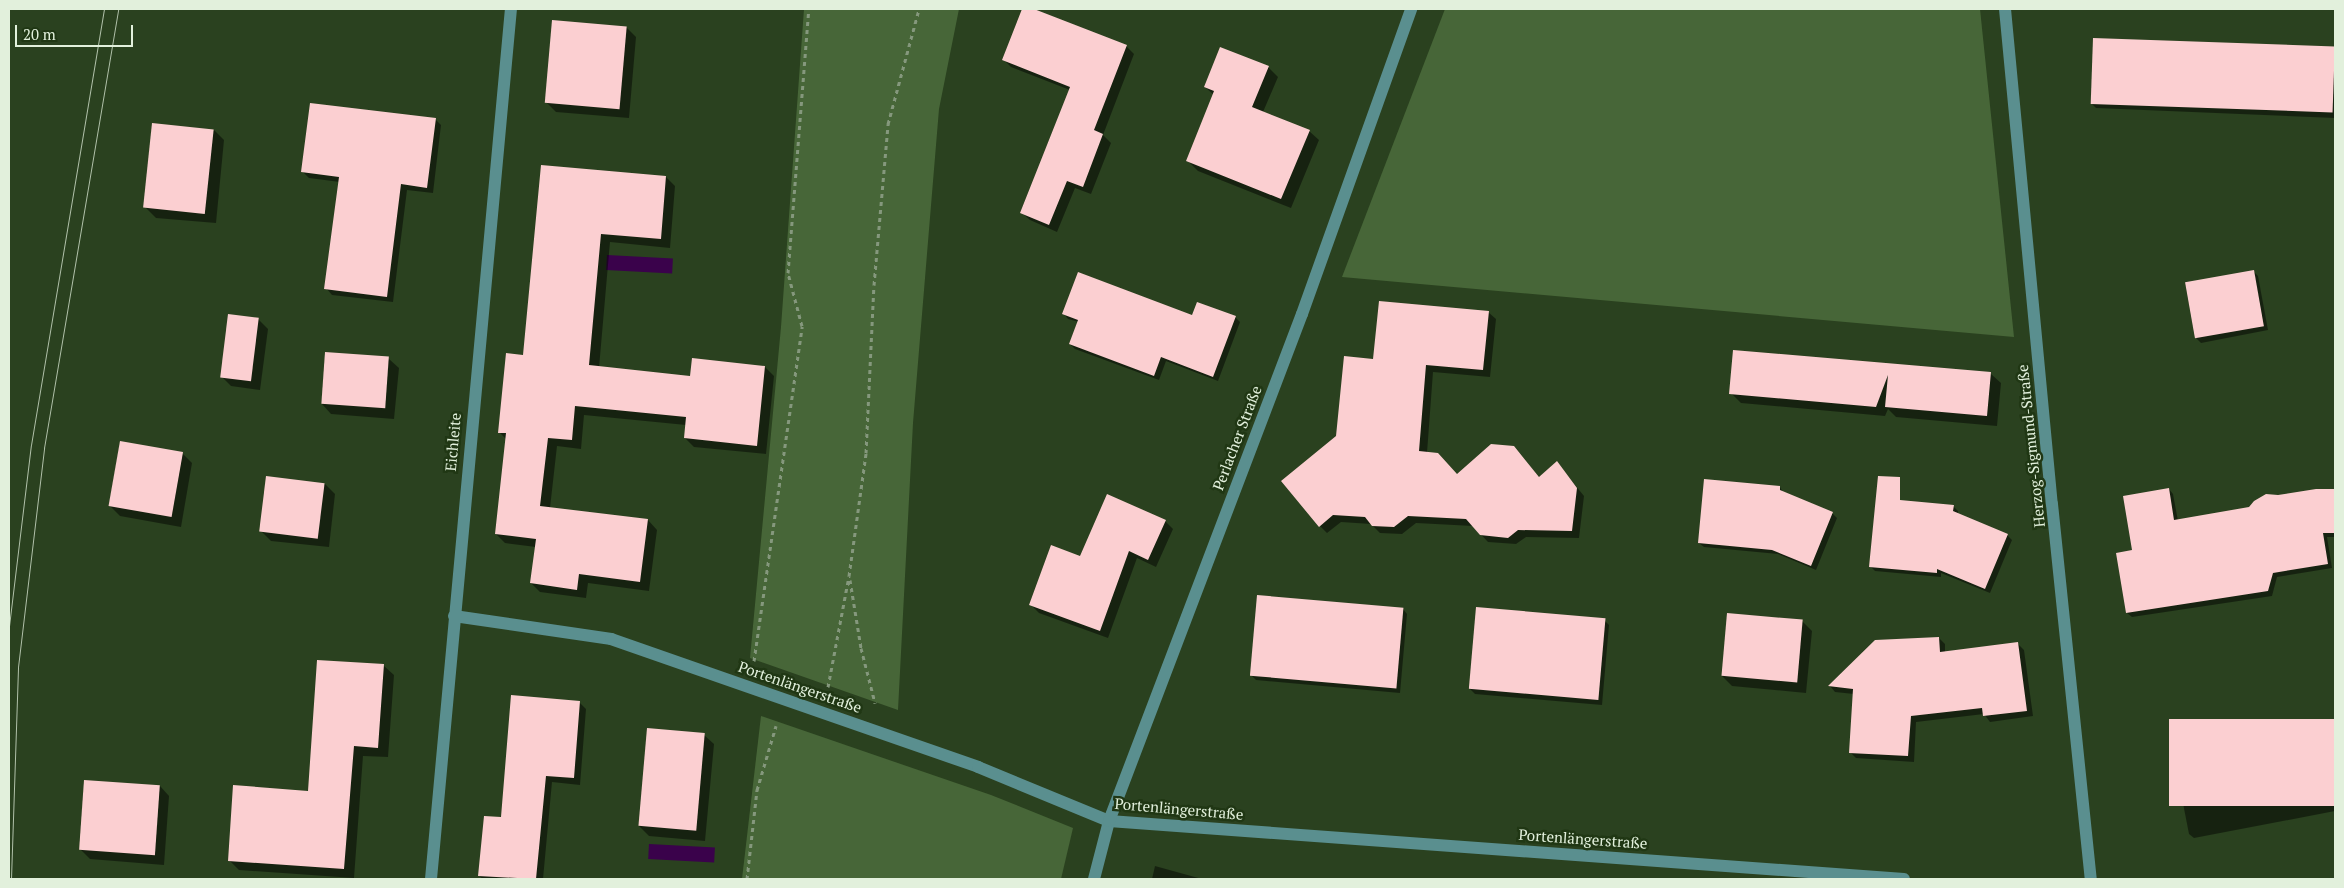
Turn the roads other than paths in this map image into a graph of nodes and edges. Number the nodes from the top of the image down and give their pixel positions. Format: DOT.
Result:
graph roads {
  1 [pos="511,9"];
  2 [pos="1412,9"];
  3 [pos="2005,9"];
  4 [pos="454,616"];
  5 [pos="1109,821"];
  6 [pos="431,879"];
  7 [pos="1094,879"];
  8 [pos="1904,879"];
  9 [pos="2092,879"];
  1 -- 4 [label="street, Eichleite"];
  2 -- 5 [label="street, Perlacher Straße"];
  3 -- 9 [label="street, Herzog-Sigmund-Straße"];
  4 -- 5 [label="street, Portenlängerstraße"];
  4 -- 6 [label="street, Eichleite"];
  5 -- 7 [label="street, Perlacher Straße"];
  5 -- 8 [label="street, Portenlängerstraße"];
}
